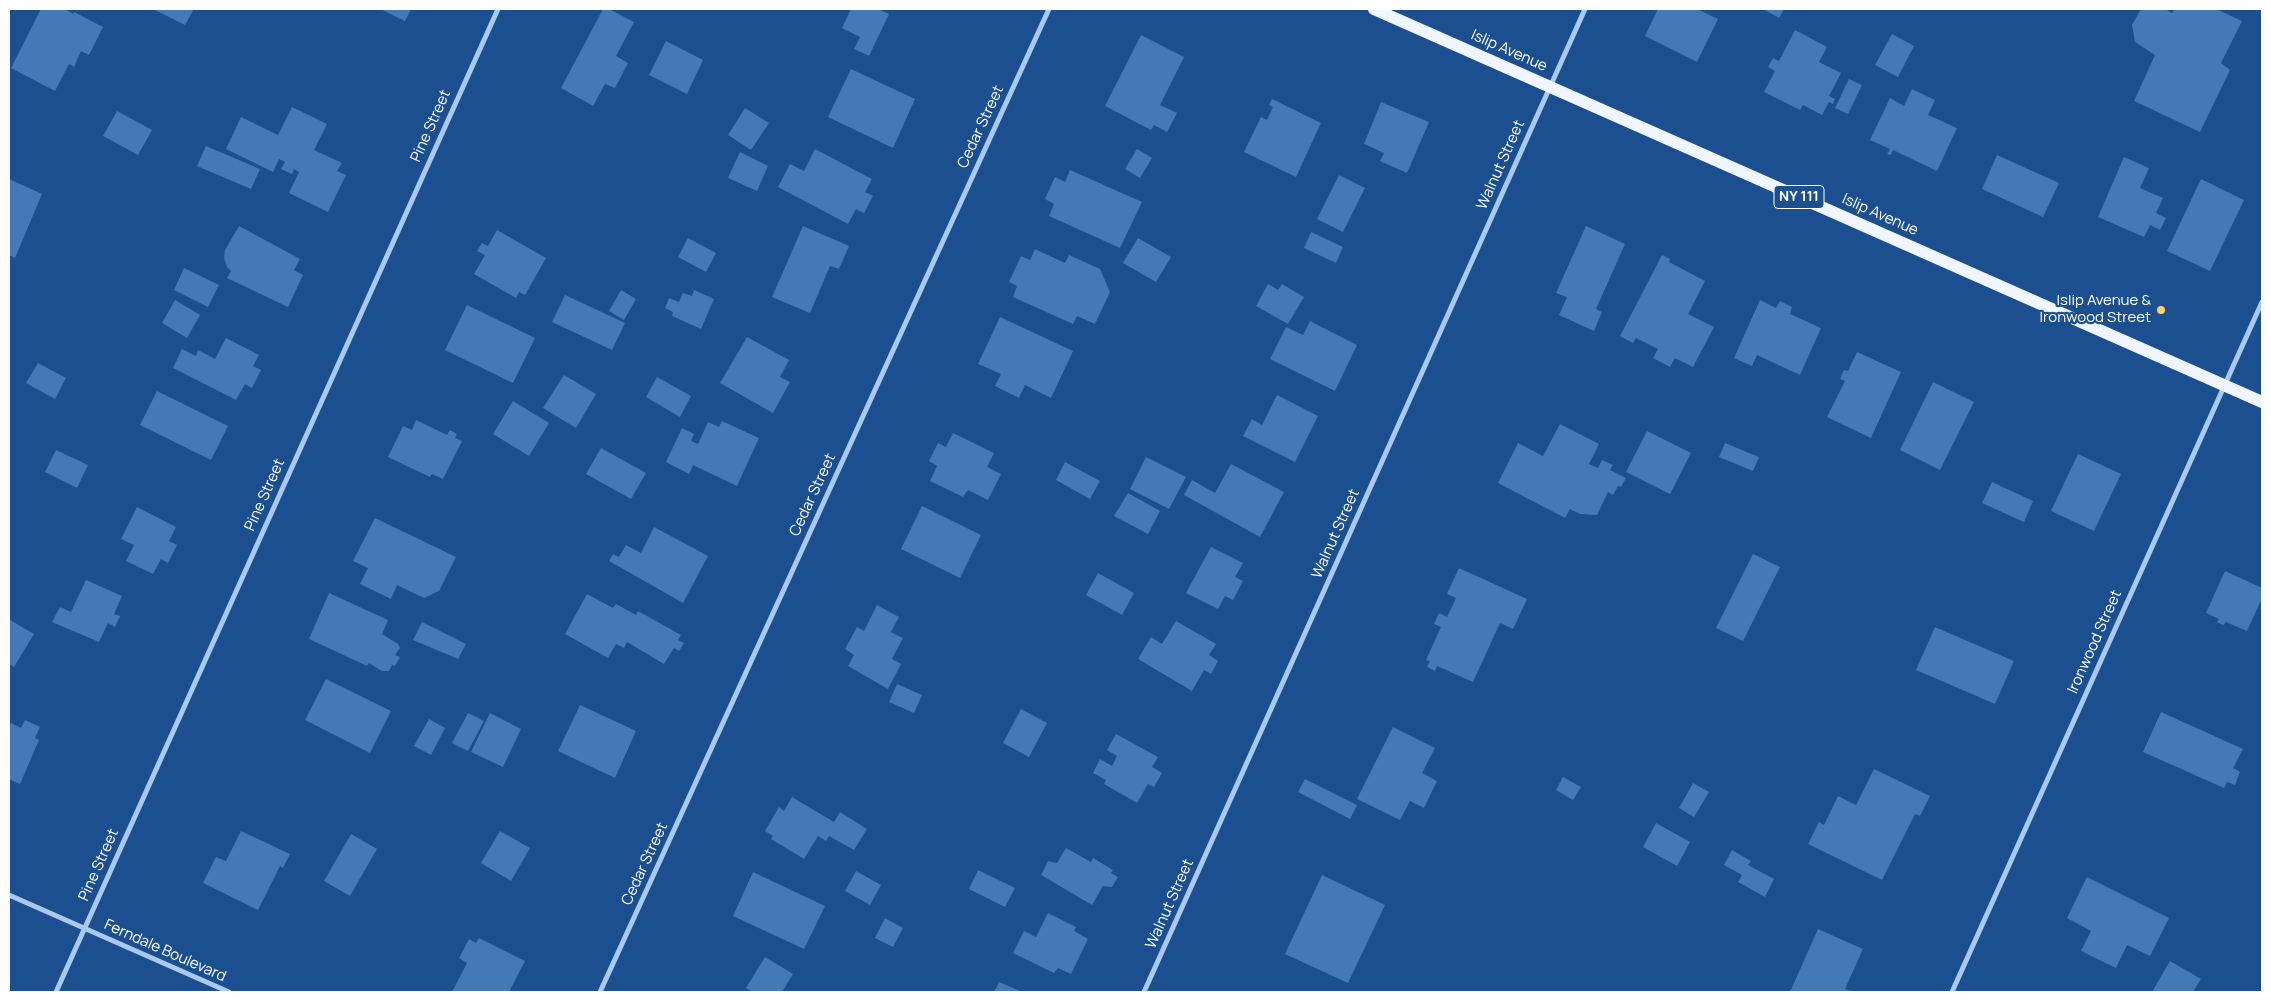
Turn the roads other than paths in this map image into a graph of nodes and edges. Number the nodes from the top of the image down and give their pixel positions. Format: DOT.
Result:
graph roads {
  1 [pos="498,9"];
  2 [pos="1049,9"];
  3 [pos="1374,9"];
  4 [pos="1585,9"];
  5 [pos="1550,87"];
  6 [pos="2262,302"];
  7 [pos="2224,385"];
  8 [pos="2262,402"];
  9 [pos="9,895"];
  10 [pos="84,929"];
  11 [pos="56,992"];
  12 [pos="229,992"];
  13 [pos="600,992"];
  14 [pos="1144,992"];
  15 [pos="1952,992"];
  1 -- 10 [label="street, Pine Street"];
  2 -- 13 [label="street, Cedar Street"];
  3 -- 5 [label="main road, Islip Avenue / NY 111"];
  4 -- 5 [label="street, Walnut Street"];
  5 -- 7 [label="main road, Islip Avenue / NY 111"];
  5 -- 14 [label="street, Walnut Street"];
  6 -- 7 [label="street, Ironwood Street"];
  7 -- 8 [label="main road, Islip Avenue / NY 111"];
  7 -- 15 [label="street, Ironwood Street"];
  9 -- 10 [label="street, Ferndale Boulevard"];
  10 -- 11 [label="street, Pine Street"];
  10 -- 12 [label="street, Ferndale Boulevard"];
}
